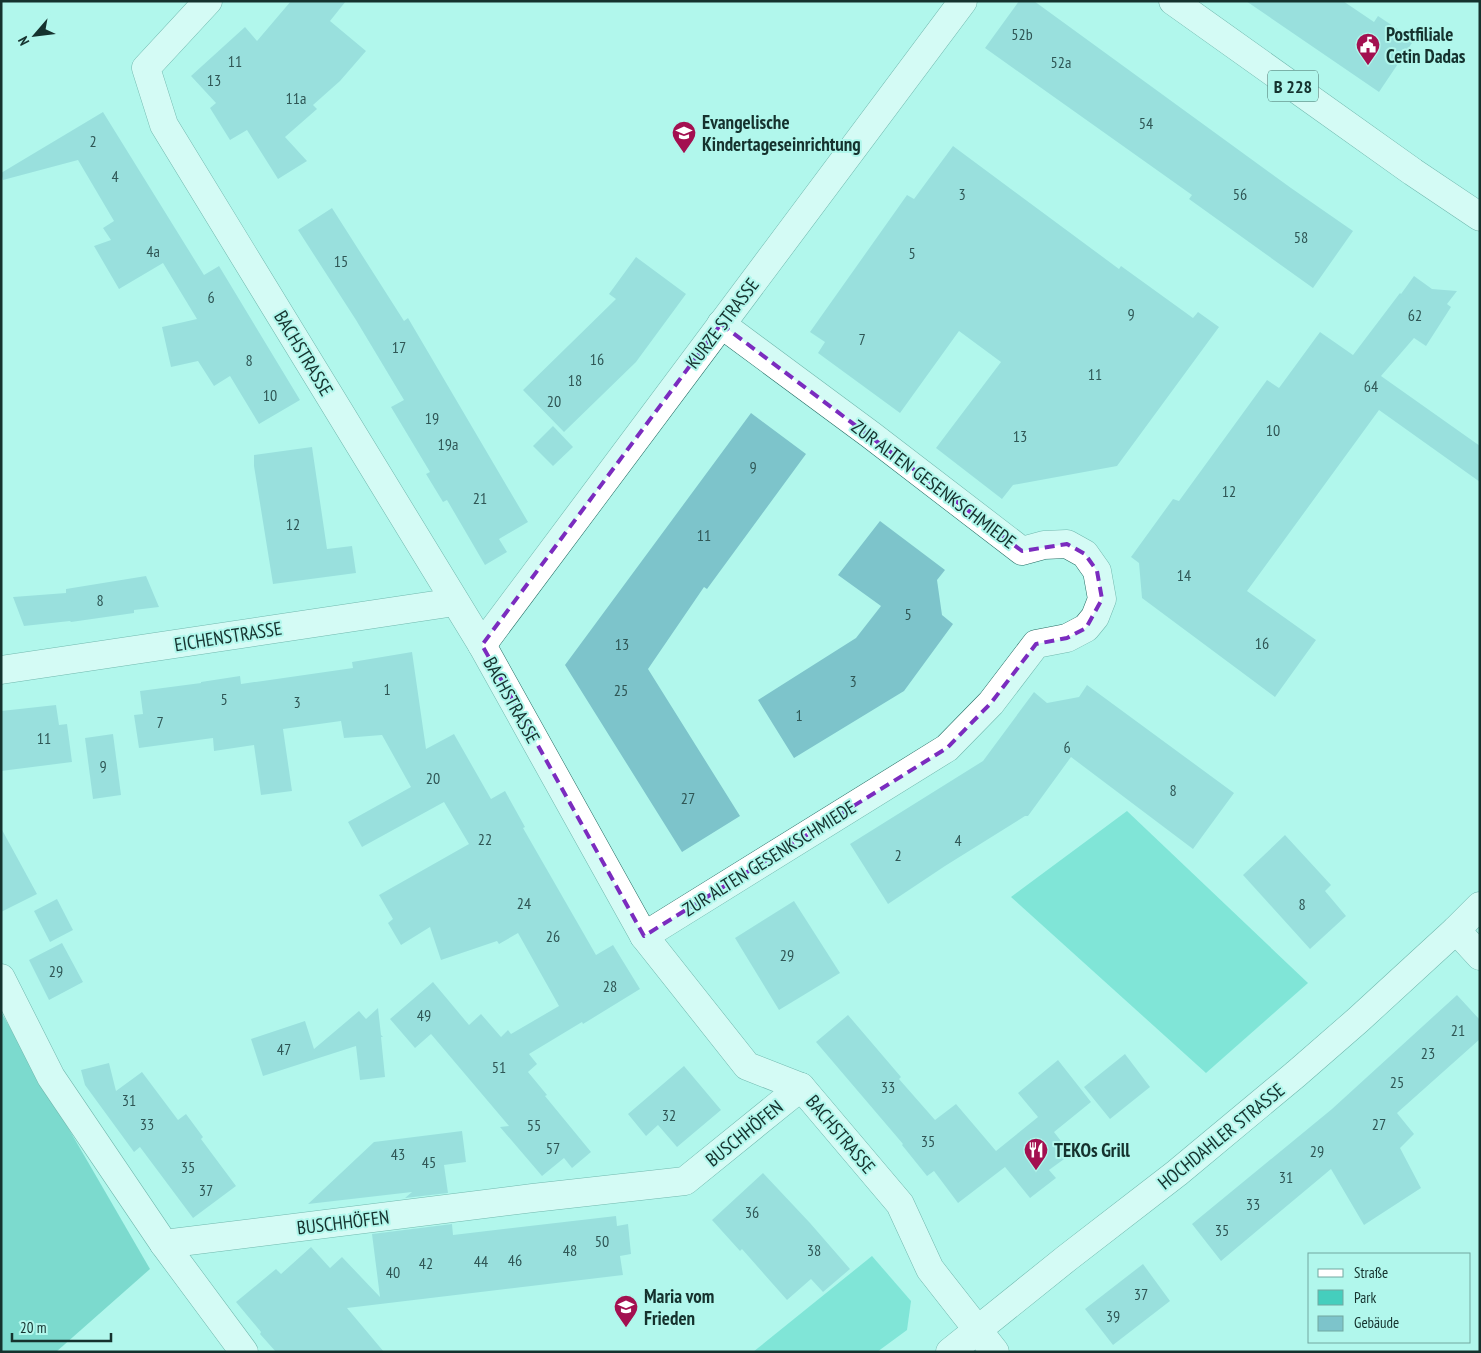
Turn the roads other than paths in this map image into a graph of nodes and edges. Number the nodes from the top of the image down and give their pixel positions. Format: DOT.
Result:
graph roads {
  1 [pos="208,1"];
  2 [pos="963,1"];
  3 [pos="1173,1"];
  4 [pos="1480,217"];
  5 [pos="721,324"];
  6 [pos="455,602"];
  7 [pos="482,645"];
  8 [pos="1,670"];
  9 [pos="1480,906"];
  10 [pos="1456,930"];
  11 [pos="644,936"];
  12 [pos="1480,956"];
  13 [pos="1,978"];
  14 [pos="802,1087"];
  15 [pos="164,1244"];
  16 [pos="978,1330"];
  17 [pos="244,1352"];
  18 [pos="950,1352"];
  19 [pos="995,1352"];
  1 -- 6 [label="street, BACHSTRASSE"];
  2 -- 5 [label="street, KURZE STRASSE"];
  3 -- 4 [label="street, B 228"];
  5 -- 7 [label="street, KURZE STRASSE"];
  5 -- 11 [label="street, ZUR ALTEN GESENKSCHMIEDE"];
  6 -- 7 [label="street, BACHSTRASSE"];
  6 -- 8 [label="street, EICHENSTRASSE"];
  7 -- 11 [label="street, BACHSTRASSE"];
  9 -- 10 [label="street, HOCHDAHLER STRASSE"];
  10 -- 12 [label="street"];
  10 -- 16 [label="street, HOCHDAHLER STRASSE"];
  11 -- 14 [label="street, BACHSTRASSE"];
  13 -- 15 [label="street"];
  14 -- 15 [label="street, BUSCHHÖFEN"];
  14 -- 16 [label="street, BACHSTRASSE"];
  15 -- 17 [label="street"];
  16 -- 18 [label="street, HOCHDAHLER STRASSE"];
  16 -- 19 [label="street, BACHSTRASSE"];
}
